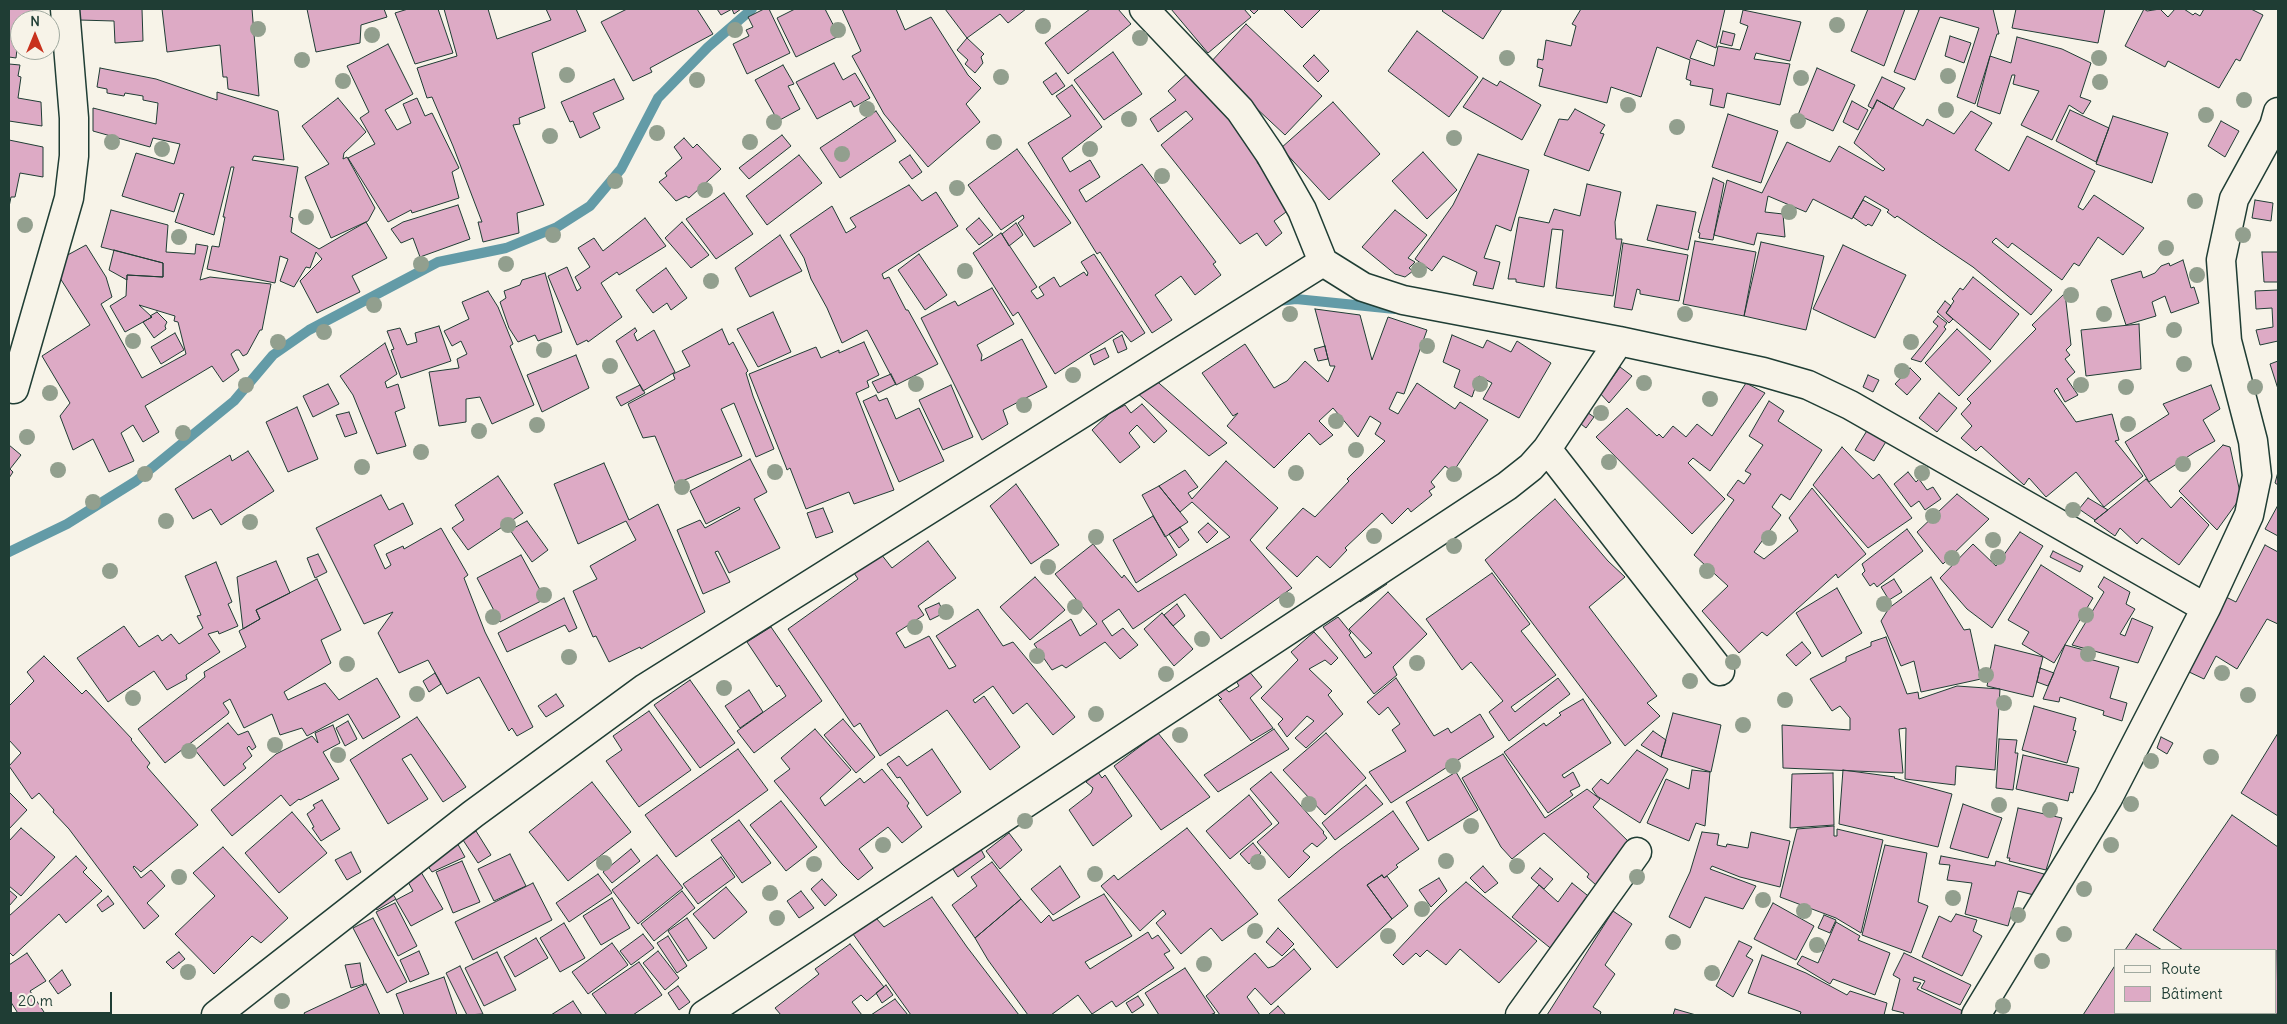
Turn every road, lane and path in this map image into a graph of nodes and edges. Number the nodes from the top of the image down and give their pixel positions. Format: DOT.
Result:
graph roads {
  1 [pos="65,9"];
  2 [pos="1144,9"];
  3 [pos="2278,112"];
  4 [pos="1323,262"];
  5 [pos="1619,341"];
  6 [pos="14,389"];
  7 [pos="1547,449"];
  8 [pos="2206,608"];
  9 [pos="1720,671"];
  10 [pos="1637,852"];
  11 [pos="216,1015"];
  12 [pos="704,1015"];
  13 [pos="1520,1015"];
  14 [pos="1976,1015"];
  1 -- 6 [label="street"];
  2 -- 4 [label="street"];
  3 -- 8 [label="street"];
  4 -- 5 [label="street"];
  4 -- 11 [label="street"];
  5 -- 7 [label="street"];
  5 -- 8 [label="street"];
  7 -- 9 [label="street"];
  7 -- 12 [label="street"];
  8 -- 14 [label="street"];
  10 -- 13 [label="street"];
}
